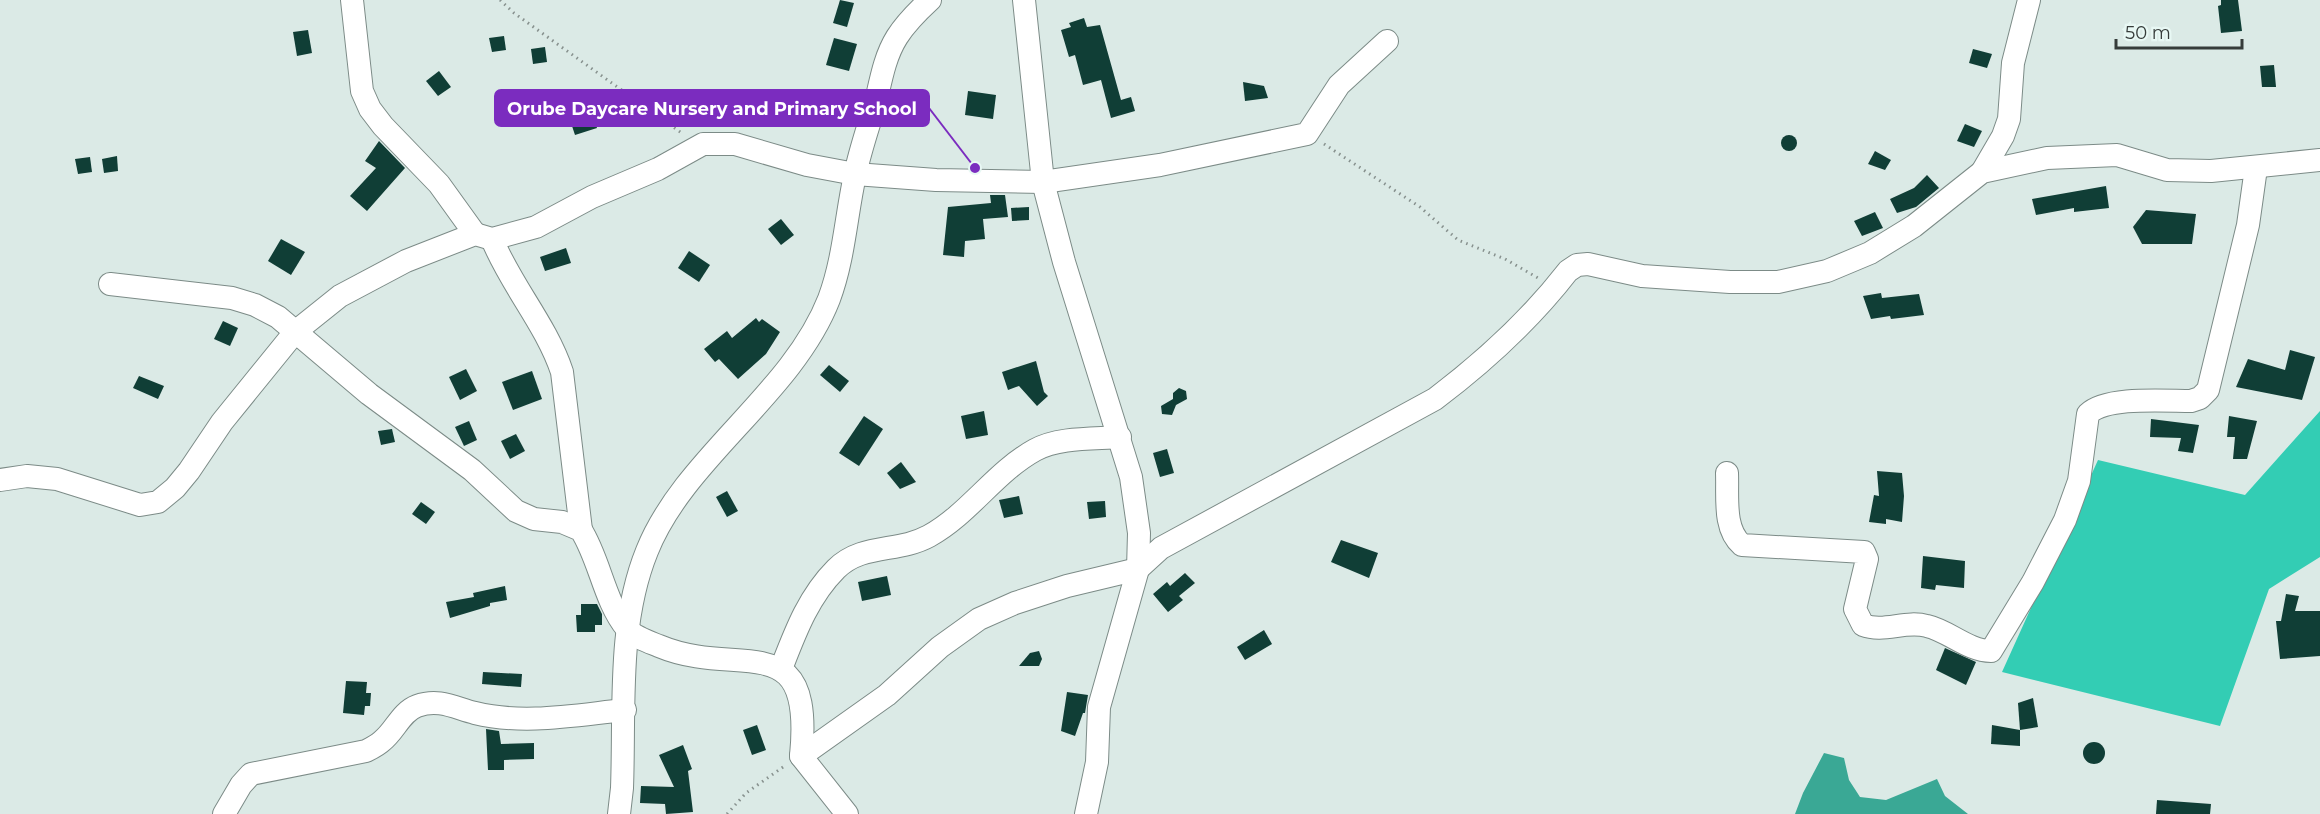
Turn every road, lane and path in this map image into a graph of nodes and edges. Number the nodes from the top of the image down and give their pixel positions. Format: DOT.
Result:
graph roads {
  1 [pos="352,0"];
  2 [pos="500,0"];
  3 [pos="930,0"];
  4 [pos="1024,0"];
  5 [pos="2029,0"];
  6 [pos="1387,41"];
  7 [pos="1307,134"];
  8 [pos="703,144"];
  9 [pos="2320,160"];
  10 [pos="2256,168"];
  11 [pos="1982,172"];
  12 [pos="855,174"];
  13 [pos="1043,182"];
  14 [pos="483,236"];
  15 [pos="110,284"];
  16 [pos="1555,288"];
  17 [pos="296,332"];
  18 [pos="1120,437"];
  19 [pos="1727,473"];
  20 [pos="0,480"];
  21 [pos="581,530"];
  22 [pos="1139,533"];
  23 [pos="1161,548"];
  24 [pos="1138,569"];
  25 [pos="628,630"];
  26 [pos="781,669"];
  27 [pos="625,710"];
  28 [pos="801,756"];
  29 [pos="224,814"];
  30 [pos="619,814"];
  31 [pos="727,814"];
  32 [pos="848,814"];
  33 [pos="1086,814"];
  1 -- 14 [label="street"];
  2 -- 8 [label="path"];
  3 -- 12 [label="street"];
  4 -- 13 [label="street"];
  5 -- 11 [label="street"];
  6 -- 7 [label="street"];
  7 -- 13 [label="street"];
  7 -- 16 [label="path"];
  8 -- 12 [label="street"];
  8 -- 14 [label="street"];
  9 -- 10 [label="street"];
  10 -- 11 [label="street"];
  10 -- 19 [label="street"];
  11 -- 16 [label="street"];
  12 -- 13 [label="street"];
  12 -- 25 [label="street"];
  13 -- 18 [label="street"];
  14 -- 17 [label="street"];
  14 -- 21 [label="street"];
  15 -- 17 [label="street"];
  16 -- 23 [label="street"];
  17 -- 20 [label="street"];
  17 -- 21 [label="street"];
  18 -- 22 [label="street"];
  18 -- 26 [label="street"];
  21 -- 25 [label="street"];
  22 -- 23 [label="street"];
  22 -- 24 [label="street"];
  23 -- 24 [label="street"];
  24 -- 28 [label="street"];
  24 -- 33 [label="street"];
  25 -- 26 [label="street"];
  25 -- 27 [label="street"];
  26 -- 28 [label="street"];
  27 -- 29 [label="street"];
  27 -- 30 [label="street"];
  28 -- 31 [label="path"];
  28 -- 32 [label="street"];
}
